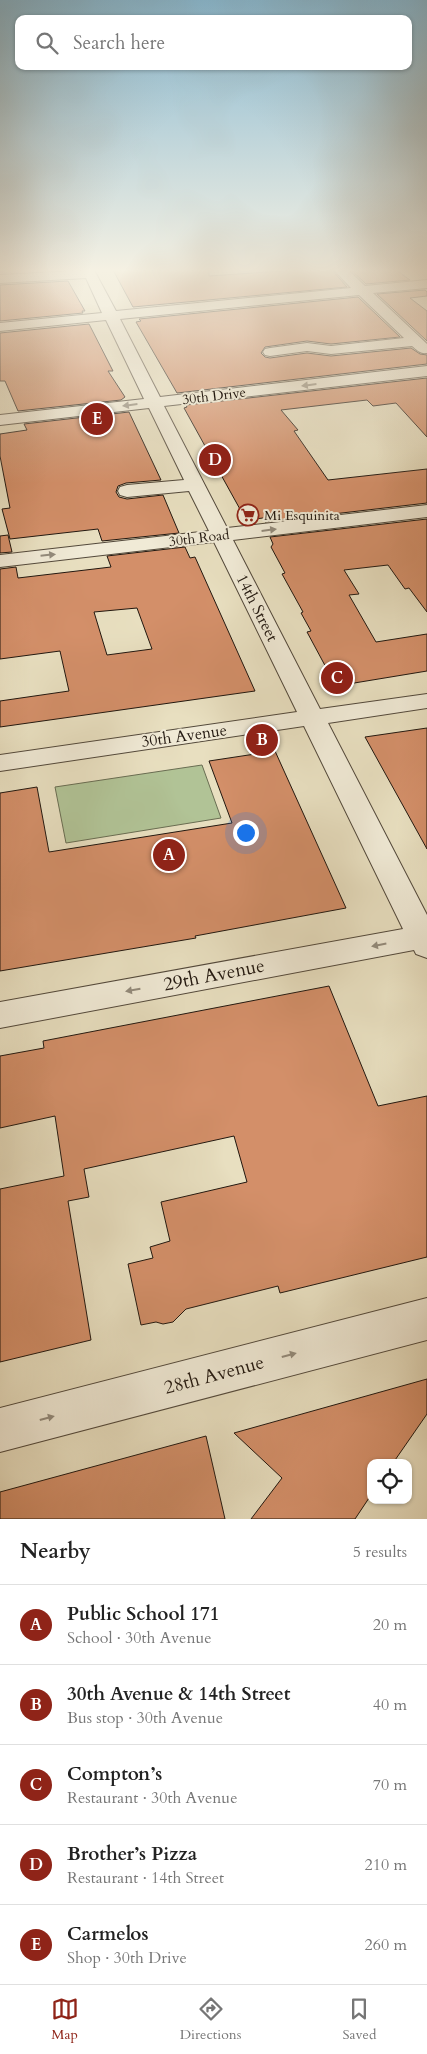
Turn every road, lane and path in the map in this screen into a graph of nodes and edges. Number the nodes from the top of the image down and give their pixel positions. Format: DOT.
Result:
graph roads {
  1 [pos="123,341"];
  2 [pos="415,341"];
  3 [pos="270,352"];
  4 [pos="427,352"];
  5 [pos="427,371"];
  6 [pos="154,403"];
  7 [pos="0,420"];
  8 [pos="195,485"];
  9 [pos="127,492"];
  10 [pos="427,511"];
  11 [pos="221,536"];
  12 [pos="0,561"];
  13 [pos="427,701"];
  14 [pos="312,717"];
  15 [pos="0,763"];
  16 [pos="425,939"];
  17 [pos="0,1015"];
  18 [pos="427,1319"];
  19 [pos="0,1430"];
  1 -- 6 [label="street, 14th Street"];
  2 -- 3 [label="street"];
  2 -- 4 [label="street"];
  5 -- 6 [label="street, 30th Drive, one-way"];
  6 -- 7 [label="street, 30th Drive, one-way"];
  6 -- 8 [label="street, 14th Street"];
  8 -- 9 [label="street"];
  8 -- 11 [label="street, 14th Street"];
  11 -- 10 [label="street, 30th Road, one-way"];
  12 -- 11 [label="street, 30th Road, one-way"];
  11 -- 14 [label="street, 14th Street"];
  13 -- 14 [label="street, 30th Avenue"];
  14 -- 15 [label="street, 30th Avenue"];
  14 -- 16 [label="street, 14th Street"];
  16 -- 17 [label="street, 29th Avenue, one-way"];
  19 -- 18 [label="street, 28th Avenue, one-way"];
}
